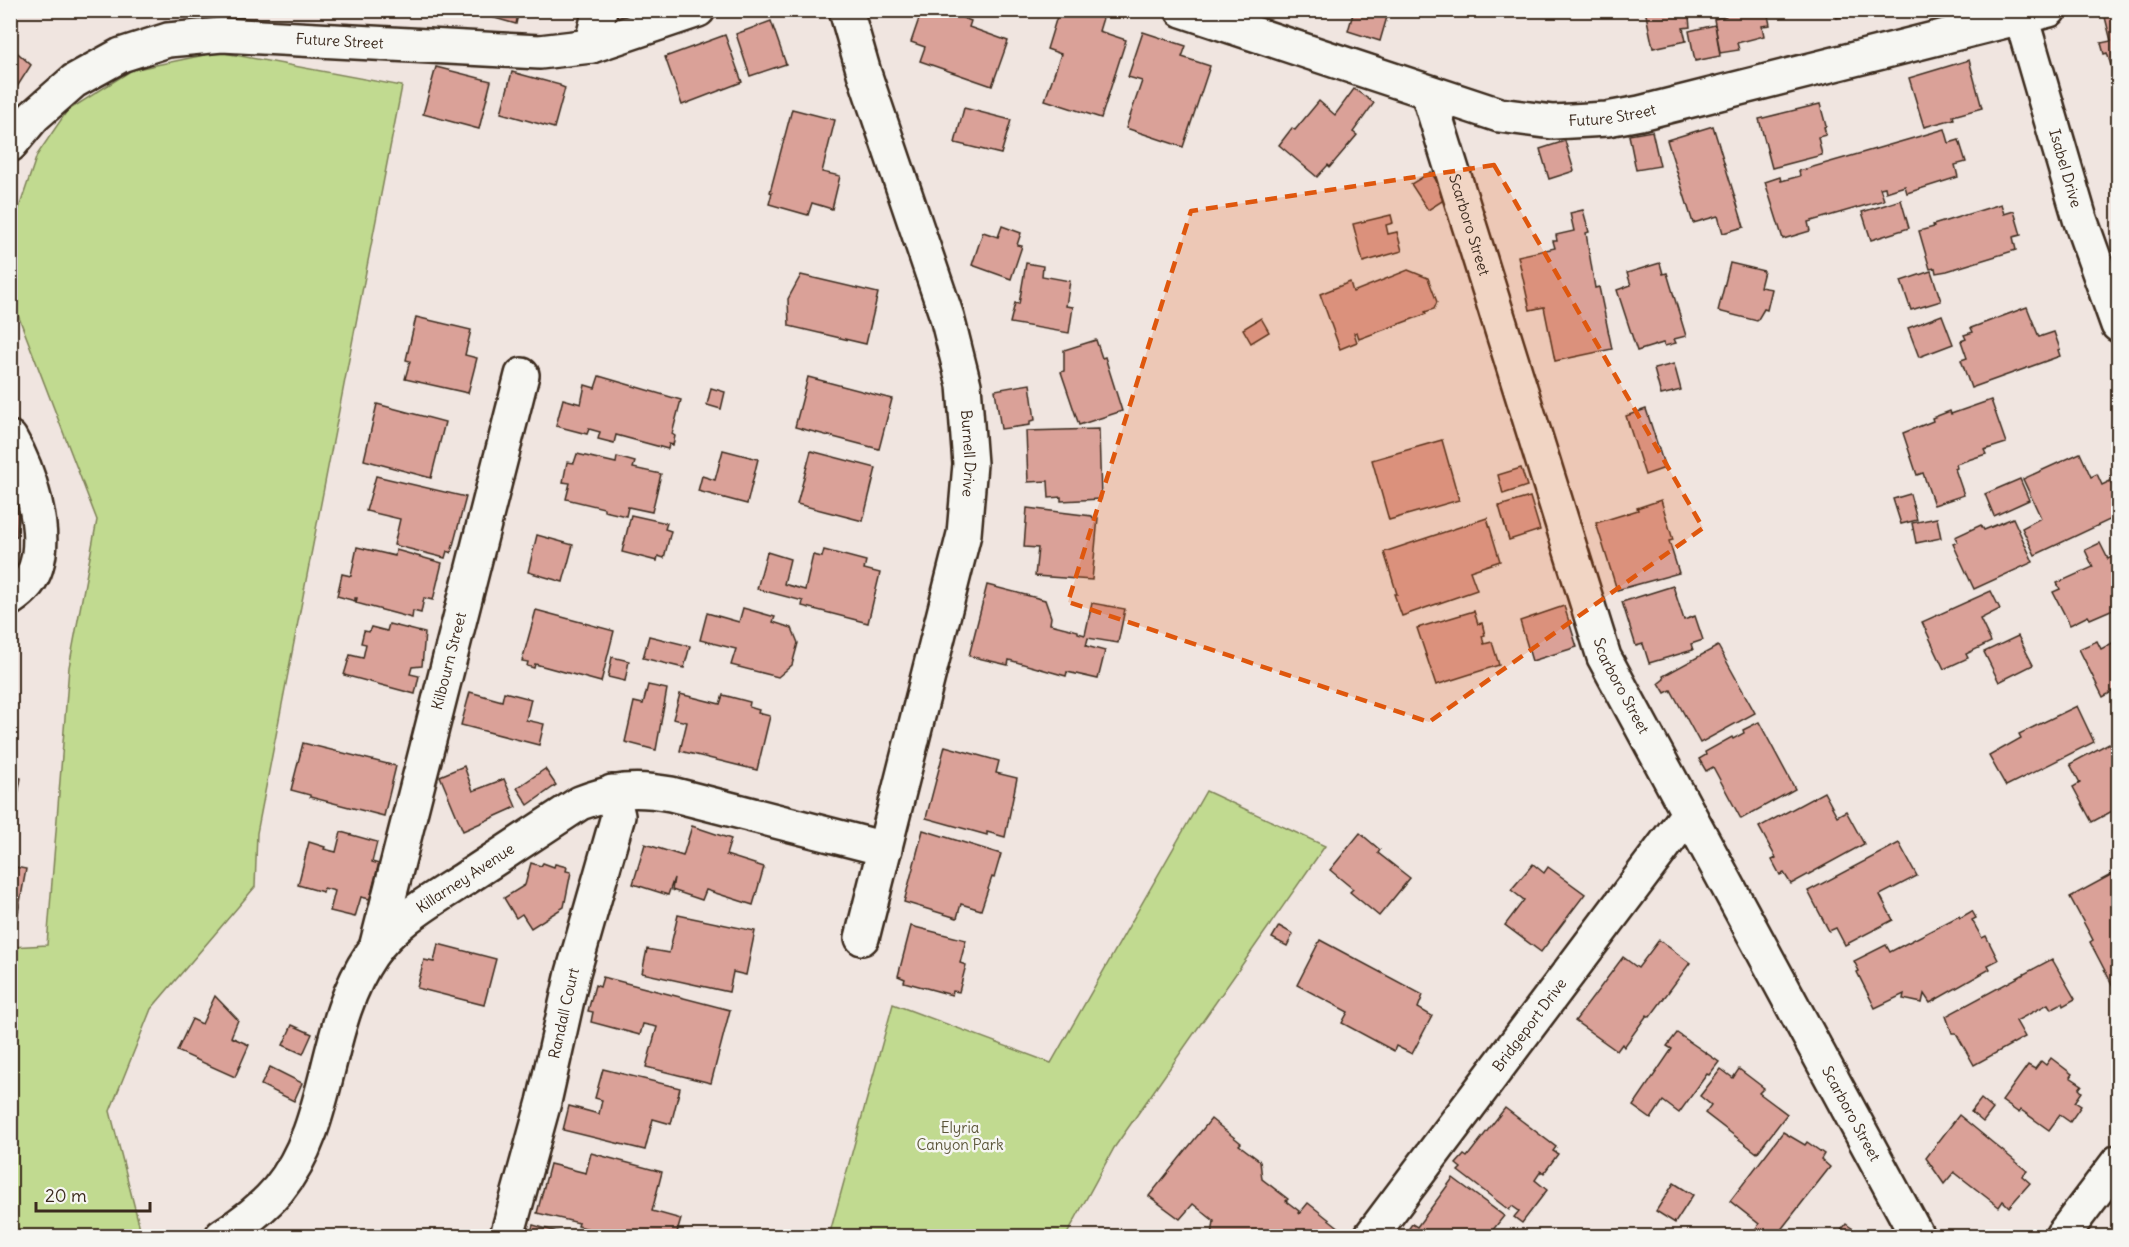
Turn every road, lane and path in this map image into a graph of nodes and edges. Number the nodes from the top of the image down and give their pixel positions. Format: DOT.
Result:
graph roads {
  1 [pos="600,10"];
  2 [pos="699,10"];
  3 [pos="846,10"];
  4 [pos="1182,10"];
  5 [pos="2030,13"];
  6 [pos="591,46"];
  7 [pos="1428,93"];
  8 [pos="10,145"];
  9 [pos="2118,325"];
  10 [pos="522,375"];
  11 [pos="10,438"];
  12 [pos="10,598"];
  13 [pos="612,792"];
  14 [pos="1688,814"];
  15 [pos="885,849"];
  16 [pos="862,938"];
  17 [pos="376,948"];
  18 [pos="2118,1162"];
  19 [pos="222,1236"];
  20 [pos="507,1236"];
  21 [pos="1371,1236"];
  22 [pos="1917,1236"];
  23 [pos="2062,1236"];
  1 -- 6 [label="street"];
  2 -- 6 [label="street, Future Street"];
  3 -- 15 [label="street, Burnell Drive"];
  4 -- 7 [label="street, Future Street"];
  5 -- 7 [label="street, Future Street"];
  5 -- 9 [label="street, Isabel Drive"];
  6 -- 8 [label="street, Future Street"];
  7 -- 14 [label="street, Scarboro Street"];
  10 -- 17 [label="street, Kilbourn Street"];
  11 -- 12 [label="street"];
  13 -- 15 [label="street, Killarney Avenue"];
  13 -- 17 [label="street, Killarney Avenue"];
  13 -- 20 [label="street, Randall Court"];
  14 -- 21 [label="street, Bridgeport Drive"];
  14 -- 22 [label="street, Scarboro Street"];
  15 -- 16 [label="street, Burnell Drive"];
  17 -- 19 [label="street, Killarney Avenue"];
  18 -- 23 [label="street"];
}
